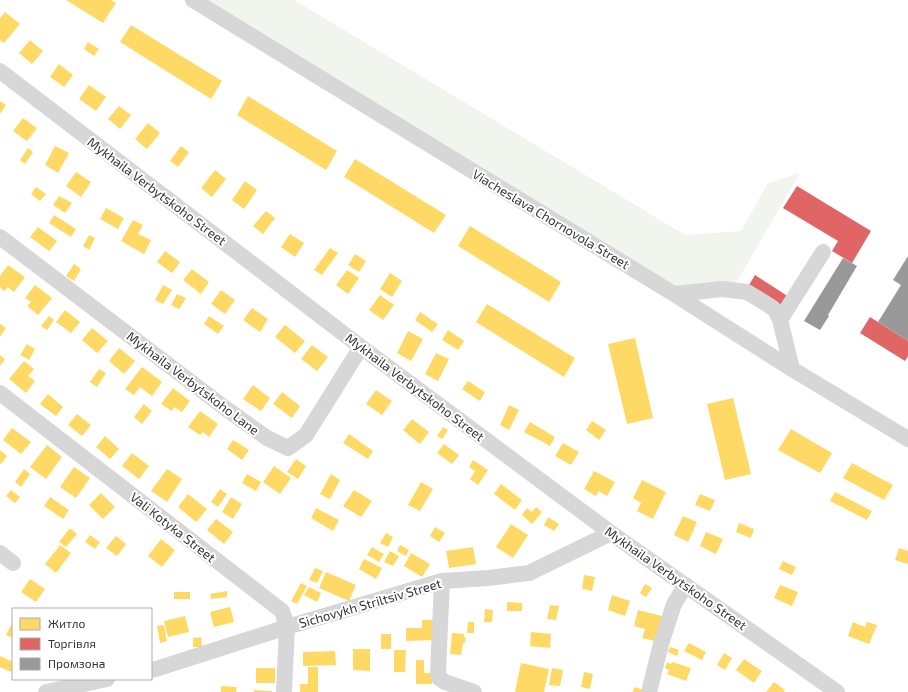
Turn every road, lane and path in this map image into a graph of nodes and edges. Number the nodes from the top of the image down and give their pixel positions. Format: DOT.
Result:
graph roads {
  1 [pos="193,0"];
  2 [pos="0,70"];
  3 [pos="0,237"];
  4 [pos="823,252"];
  5 [pos="674,294"];
  6 [pos="780,320"];
  7 [pos="361,347"];
  8 [pos="792,369"];
  9 [pos="0,393"];
  10 [pos="908,439"];
  11 [pos="611,533"];
  12 [pos="0,553"];
  13 [pos="13,562"];
  14 [pos="442,581"];
  15 [pos="686,585"];
  16 [pos="288,627"];
  17 [pos="152,670"];
  18 [pos="102,680"];
  19 [pos="46,692"];
  20 [pos="284,692"];
  21 [pos="474,692"];
  22 [pos="649,692"];
  23 [pos="838,692"];
  1 -- 5 [label="street, Viacheslava Chornovola Street"];
  2 -- 7 [label="street, Mykhaila Verbytskoho Street"];
  3 -- 7 [label="street, Mykhaila Verbytskoho Lane"];
  4 -- 6 [label="street"];
  5 -- 6 [label="street"];
  5 -- 8 [label="street, Viacheslava Chornovola Street"];
  6 -- 8 [label="street"];
  7 -- 11 [label="street, Mykhaila Verbytskoho Street"];
  8 -- 10 [label="street, Viacheslava Chornovola Street"];
  9 -- 16 [label="street, Vali Kotyka Street"];
  11 -- 14 [label="street, Sichovykh Striltsiv Street"];
  11 -- 15 [label="street, Mykhaila Verbytskoho Street"];
  12 -- 13 [label="street"];
  14 -- 16 [label="street, Sichovykh Striltsiv Street"];
  14 -- 21 [label="street"];
  15 -- 22 [label="street"];
  15 -- 23 [label="street, Mykhaila Verbytskoho Street"];
  16 -- 17 [label="street, Sichovykh Striltsiv Street"];
  16 -- 20 [label="street, Vali Kotyka Street"];
  18 -- 19 [label="street"];
}
